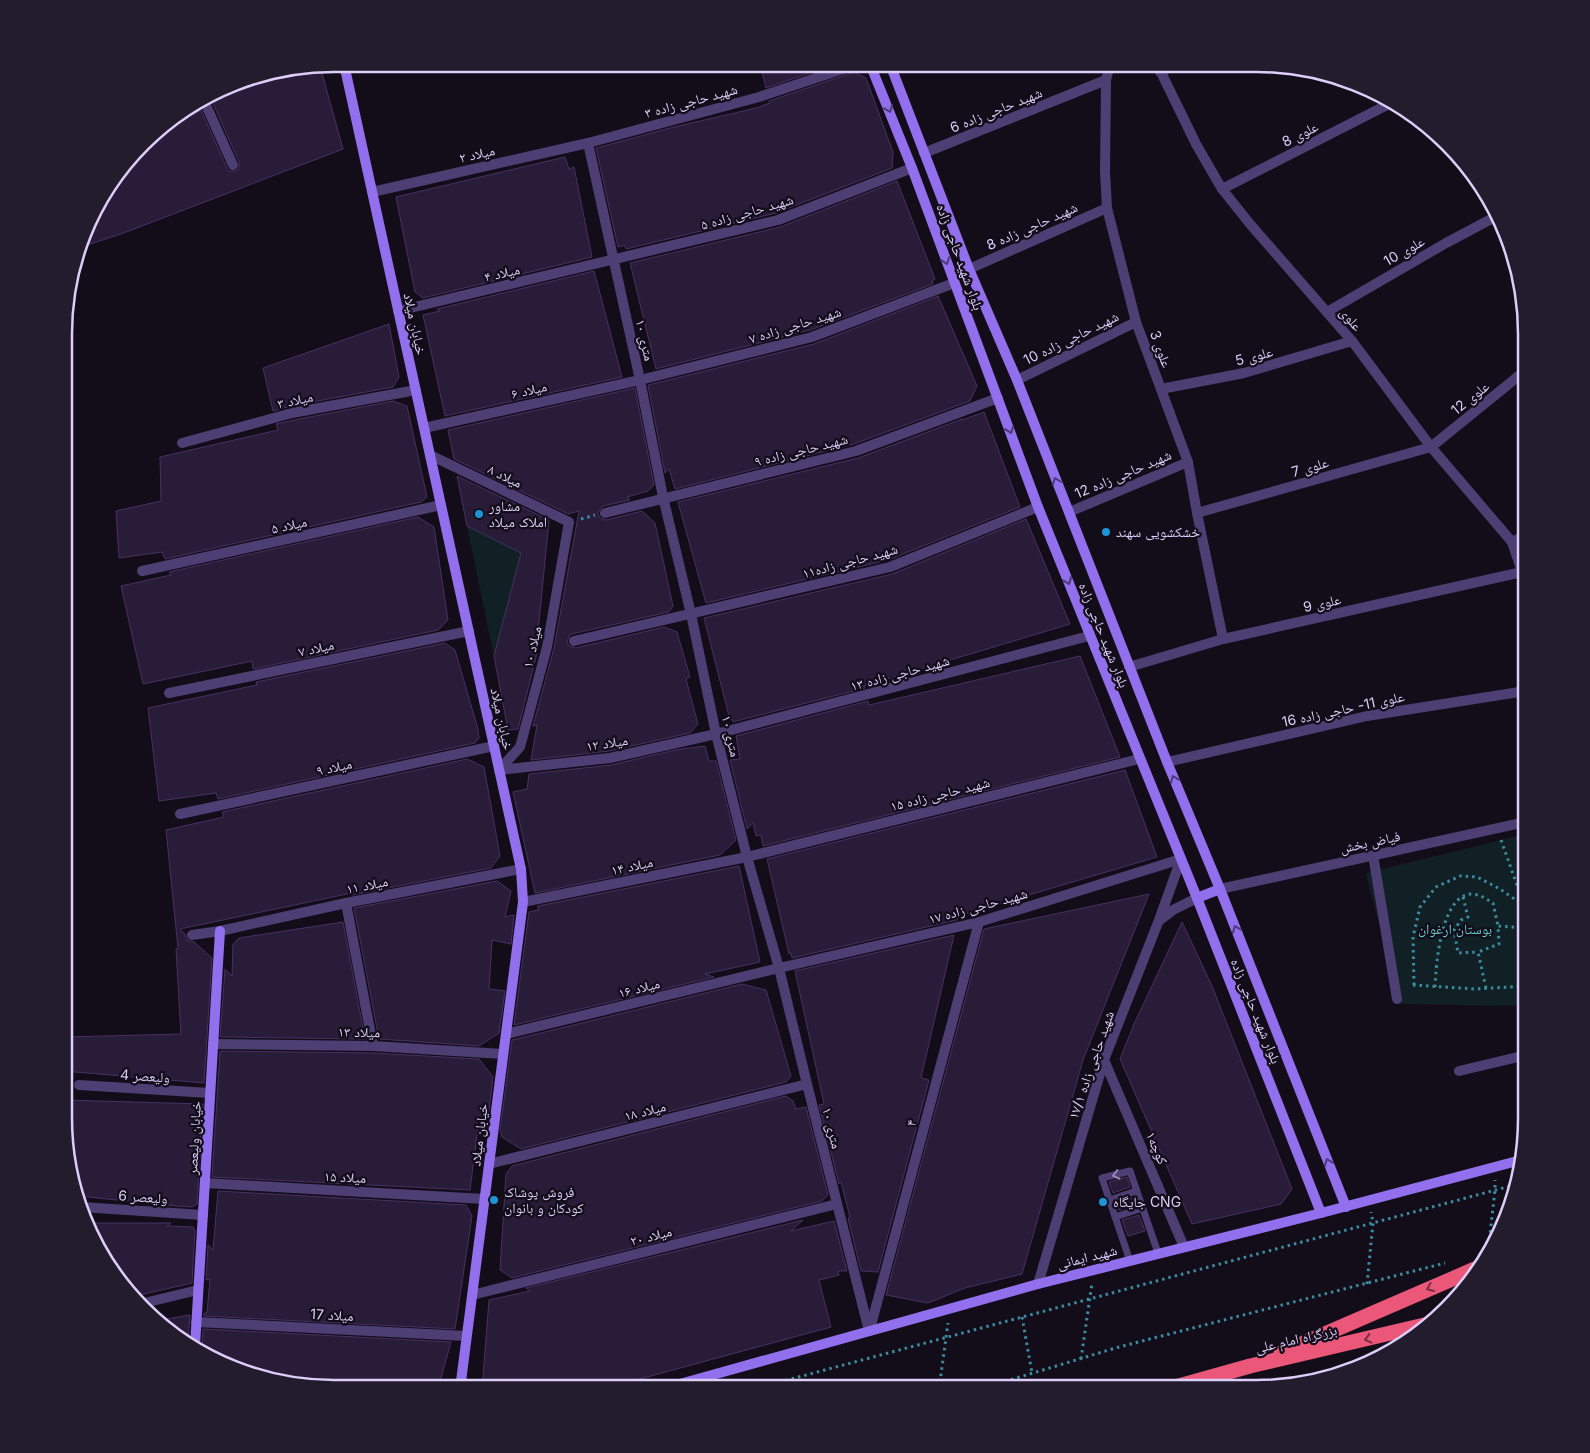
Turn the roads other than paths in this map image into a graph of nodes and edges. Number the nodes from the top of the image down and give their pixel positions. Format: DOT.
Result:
graph roads {
  1 [pos="346,72"];
  2 [pos="834,72"];
  3 [pos="873,72"];
  4 [pos="893,72"];
  5 [pos="1108,72"];
  6 [pos="1160,72"];
  7 [pos="1106,80"];
  8 [pos="207,106"];
  9 [pos="1384,106"];
  10 [pos="588,143"];
  11 [pos="924,153"];
  12 [pos="233,165"];
  13 [pos="912,168"];
  14 [pos="1222,189"];
  15 [pos="372,192"];
  16 [pos="1107,208"];
  17 [pos="1491,219"];
  18 [pos="613,261"];
  19 [pos="969,270"];
  20 [pos="954,283"];
  21 [pos="398,311"];
  22 [pos="1327,312"];
  23 [pos="1136,322"];
  24 [pos="1352,341"];
  25 [pos="1518,376"];
  26 [pos="640,380"];
  27 [pos="1017,380"];
  28 [pos="1161,389"];
  29 [pos="416,390"];
  30 [pos="998,398"];
  31 [pos="424,428"];
  32 [pos="182,443"];
  33 [pos="1431,447"];
  34 [pos="430,455"];
  35 [pos="1188,462"];
  36 [pos="663,497"];
  37 [pos="441,505"];
  38 [pos="1038,507"];
  39 [pos="1068,512"];
  40 [pos="604,513"];
  41 [pos="1197,513"];
  42 [pos="569,522"];
  43 [pos="1518,539"];
  44 [pos="1512,542"];
  45 [pos="1518,560"];
  46 [pos="142,571"];
  47 [pos="1518,573"];
  48 [pos="691,614"];
  49 [pos="469,631"];
  50 [pos="1090,636"];
  51 [pos="1224,639"];
  52 [pos="574,641"];
  53 [pos="1129,667"];
  54 [pos="1518,692"];
  55 [pos="169,693"];
  56 [pos="716,734"];
  57 [pos="494,746"];
  58 [pos="1139,759"];
  59 [pos="1167,762"];
  60 [pos="499,770"];
  61 [pos="180,814"];
  62 [pos="1518,824"];
  63 [pos="1373,855"];
  64 [pos="747,856"];
  65 [pos="1181,859"];
  66 [pos="521,869"];
  67 [pos="1220,889"];
  68 [pos="1197,898"];
  69 [pos="523,902"];
  70 [pos="346,903"];
  71 [pos="1159,920"];
  72 [pos="979,922"];
  73 [pos="220,931"];
  74 [pos="192,935"];
  75 [pos="780,968"];
  76 [pos="1397,999"];
  77 [pos="506,1034"];
  78 [pos="213,1044"];
  79 [pos="373,1046"];
  80 [pos="503,1054"];
  81 [pos="1518,1057"];
  82 [pos="1104,1060"];
  83 [pos="1459,1071"];
  84 [pos="807,1084"];
  85 [pos="79,1086"];
  86 [pos="210,1094"];
  87 [pos="1513,1162"];
  88 [pos="489,1164"];
  89 [pos="205,1183"];
  90 [pos="1136,1191"];
  91 [pos="484,1199"];
  92 [pos="1110,1200"];
  93 [pos="837,1204"];
  94 [pos="88,1207"];
  95 [pos="1346,1207"];
  96 [pos="1142,1208"];
  97 [pos="1321,1213"];
  98 [pos="203,1215"];
  99 [pos="1115,1217"];
  100 [pos="1184,1247"];
  101 [pos="1158,1253"];
  102 [pos="1130,1261"];
  103 [pos="1467,1272"];
  104 [pos="1038,1284"];
  105 [pos="198,1290"];
  106 [pos="472,1295"];
  107 [pos="147,1302"];
  108 [pos="196,1322"];
  109 [pos="1412,1328"];
  110 [pos="870,1330"];
  111 [pos="466,1336"];
  112 [pos="195,1340"];
  113 [pos="1250,1366"];
  114 [pos="461,1380"];
  115 [pos="694,1380"];
  116 [pos="1200,1380"];
  1 -- 15 [label="street, خیابان میلاد"];
  2 -- 10 [label="street, شهید حاجی زاده ۳"];
  3 -- 13 [label="street, بلوار شهید حاجی زاده, one-way"];
  4 -- 11 [label="street, بلوار شهید حاجی زاده"];
  5 -- 7 [label="street, علوی 3"];
  6 -- 14 [label="street, علوی"];
  7 -- 11 [label="street, شهید حاجی زاده 6"];
  7 -- 16 [label="street, علوی 3"];
  8 -- 12 [label="street"];
  9 -- 14 [label="street, علوی 8"];
  10 -- 15 [label="street, میلاد ۲"];
  10 -- 18 [label="street, ۱۰ متری"];
  11 -- 19 [label="street, بلوار شهید حاجی زاده"];
  13 -- 18 [label="street, شهید حاجی زاده ۵"];
  13 -- 20 [label="street, بلوار شهید حاجی زاده, one-way"];
  14 -- 22 [label="street, علوی"];
  15 -- 21 [label="street, خیابان میلاد"];
  16 -- 19 [label="street, شهید حاجی زاده 8"];
  16 -- 23 [label="street, علوی 3"];
  17 -- 22 [label="street, علوی 10"];
  18 -- 21 [label="street, میلاد ۴"];
  18 -- 26 [label="street, ۱۰ متری"];
  19 -- 27 [label="street, بلوار شهید حاجی زاده"];
  20 -- 26 [label="street, شهید حاجی زاده ۷"];
  20 -- 30 [label="street, بلوار شهید حاجی زاده"];
  21 -- 29 [label="street, خیابان میلاد"];
  22 -- 24 [label="street, علوی"];
  23 -- 27 [label="street, شهید حاجی زاده 10"];
  23 -- 28 [label="street, علوی 3"];
  24 -- 28 [label="street, علوی 5"];
  24 -- 33 [label="street, علوی"];
  25 -- 33 [label="street, علوی 12"];
  26 -- 31 [label="street, میلاد ۶"];
  26 -- 36 [label="street, ۱۰ متری"];
  39 -- 27 [label="street, بلوار شهید حاجی زاده, one-way"];
  28 -- 35 [label="street, علوی 3"];
  29 -- 31 [label="street, خیابان میلاد"];
  29 -- 32 [label="street, میلاد ۳"];
  30 -- 36 [label="street, شهید حاجی زاده ۹"];
  30 -- 38 [label="street, بلوار شهید حاجی زاده, one-way"];
  31 -- 34 [label="street, خیابان میلاد"];
  33 -- 41 [label="street, علوی 7"];
  33 -- 44 [label="street, علوی"];
  34 -- 37 [label="street, خیابان میلاد"];
  34 -- 42 [label="street, میلاد ۸"];
  35 -- 39 [label="street, شهید حاجی زاده 12"];
  35 -- 41 [label="street, علوی 3"];
  36 -- 40 [label="street, شهید حاجی زاده ۹"];
  36 -- 48 [label="street, ۱۰ متری"];
  37 -- 46 [label="street, میلاد ۵"];
  37 -- 49 [label="street, خیابان میلاد"];
  38 -- 48 [label="street, شهید حاجی زاده۱۱"];
  38 -- 50 [label="street, بلوار شهید حاجی زاده, one-way"];
  39 -- 53 [label="street, بلوار شهید حاجی زاده"];
  41 -- 51 [label="street, علوی 3"];
  42 -- 60 [label="street, میلاد ۱۰"];
  43 -- 44 [label="street"];
  44 -- 45 [label="street, علوی"];
  47 -- 51 [label="street, علوی 9"];
  48 -- 52 [label="street, شهید حاجی زاده۱۱"];
  48 -- 56 [label="street, ۱۰ متری"];
  49 -- 55 [label="street, میلاد ۷"];
  49 -- 57 [label="street, خیابان میلاد"];
  50 -- 56 [label="street, شهید حاجی زاده ۱۳"];
  50 -- 58 [label="street, بلوار شهید حاجی زاده"];
  51 -- 53 [label="street, علوی 9"];
  53 -- 59 [label="street, بلوار شهید حاجی زاده"];
  54 -- 59 [label="street, علوی 11- حاجی زاده 16"];
  56 -- 60 [label="street, میلاد ۱۲"];
  56 -- 64 [label="street, ۱۰ متری"];
  57 -- 60 [label="street, خیابان میلاد"];
  57 -- 61 [label="street, میلاد ۹"];
  58 -- 64 [label="street, شهید حاجی زاده ۱۵"];
  58 -- 65 [label="street, بلوار شهید حاجی زاده"];
  67 -- 59 [label="street, بلوار شهید حاجی زاده, one-way"];
  60 -- 66 [label="street, خیابان میلاد"];
  62 -- 63 [label="street, فیاض بخش"];
  63 -- 67 [label="street, فیاض بخش"];
  63 -- 76 [label="street"];
  64 -- 69 [label="street, میلاد ۱۴"];
  64 -- 75 [label="street, ۱۰ متری"];
  65 -- 68 [label="street, بلوار شهید حاجی زاده"];
  65 -- 71 [label="street, شهید حاجی زاده ۱۷/۱"];
  65 -- 72 [label="street, شهید حاجی زاده ۱۷"];
  66 -- 69 [label="street, خیابان میلاد"];
  66 -- 70 [label="street, میلاد ۱۱"];
  67 -- 68 [label="street"];
  95 -- 67 [label="street, بلوار شهید حاجی زاده, one-way"];
  68 -- 71 [label="street"];
  68 -- 97 [label="street, بلوار شهید حاجی زاده"];
  69 -- 77 [label="street, خیابان میلاد"];
  70 -- 73 [label="street, میلاد ۱۱"];
  70 -- 79 [label="street"];
  71 -- 82 [label="street, شهید حاجی زاده ۱۷/۱"];
  72 -- 75 [label="street, شهید حاجی زاده ۱۷"];
  72 -- 110 [label="street, ۴"];
  73 -- 74 [label="street, میلاد ۱۱"];
  73 -- 78 [label="street, خیابان ولیعصر"];
  75 -- 77 [label="street, میلاد ۱۶"];
  75 -- 84 [label="street, ۱۰ متری"];
  77 -- 80 [label="street, خیابان میلاد"];
  78 -- 79 [label="street, میلاد ۱۳"];
  78 -- 86 [label="street, خیابان ولیعصر"];
  79 -- 80 [label="street, میلاد ۱۳"];
  80 -- 88 [label="street, خیابان میلاد"];
  81 -- 83 [label="street"];
  82 -- 100 [label="street, کوچه۱"];
  82 -- 104 [label="street, شهید حاجی زاده ۱۷/۱"];
  84 -- 88 [label="street, میلاد ۱۸"];
  84 -- 93 [label="street, ۱۰ متری"];
  85 -- 86 [label="street, ولیعصر 4"];
  86 -- 89 [label="street, خیابان ولیعصر"];
  87 -- 95 [label="street, شهید ایمانی"];
  88 -- 91 [label="street, خیابان میلاد"];
  89 -- 91 [label="street, میلاد ۱۵"];
  89 -- 98 [label="street, خیابان ولیعصر"];
  90 -- 92 [label="lane"];
  90 -- 92 [label="lane, one-way"];
  90 -- 96 [label="lane"];
  91 -- 106 [label="street, خیابان میلاد"];
  92 -- 99 [label="lane"];
  93 -- 106 [label="street, میلاد ۲۰"];
  93 -- 110 [label="street, ۱۰ متری"];
  94 -- 98 [label="street, ولیعصر 6"];
  95 -- 97 [label="street, شهید ایمانی"];
  96 -- 99 [label="lane"];
  96 -- 101 [label="lane"];
  97 -- 100 [label="street, شهید ایمانی"];
  98 -- 105 [label="street, خیابان ولیعصر"];
  99 -- 102 [label="lane"];
  100 -- 101 [label="street, شهید ایمانی"];
  101 -- 102 [label="street, شهید ایمانی"];
  102 -- 104 [label="street, شهید ایمانی"];
  103 -- 113 [label="highway, one-way"];
  104 -- 110 [label="street, شهید ایمانی"];
  105 -- 107 [label="street"];
  105 -- 108 [label="street, خیابان ولیعصر"];
  106 -- 111 [label="street, خیابان میلاد"];
  108 -- 111 [label="street, میلاد 17"];
  108 -- 112 [label="street, خیابان ولیعصر"];
  109 -- 113 [label="highway, بزرگراه امام علی, one-way"];
  110 -- 115 [label="street, شهید ایمانی"];
  111 -- 114 [label="street, خیابان میلاد"];
  113 -- 116 [label="highway, بزرگراه امام علی"];
}
